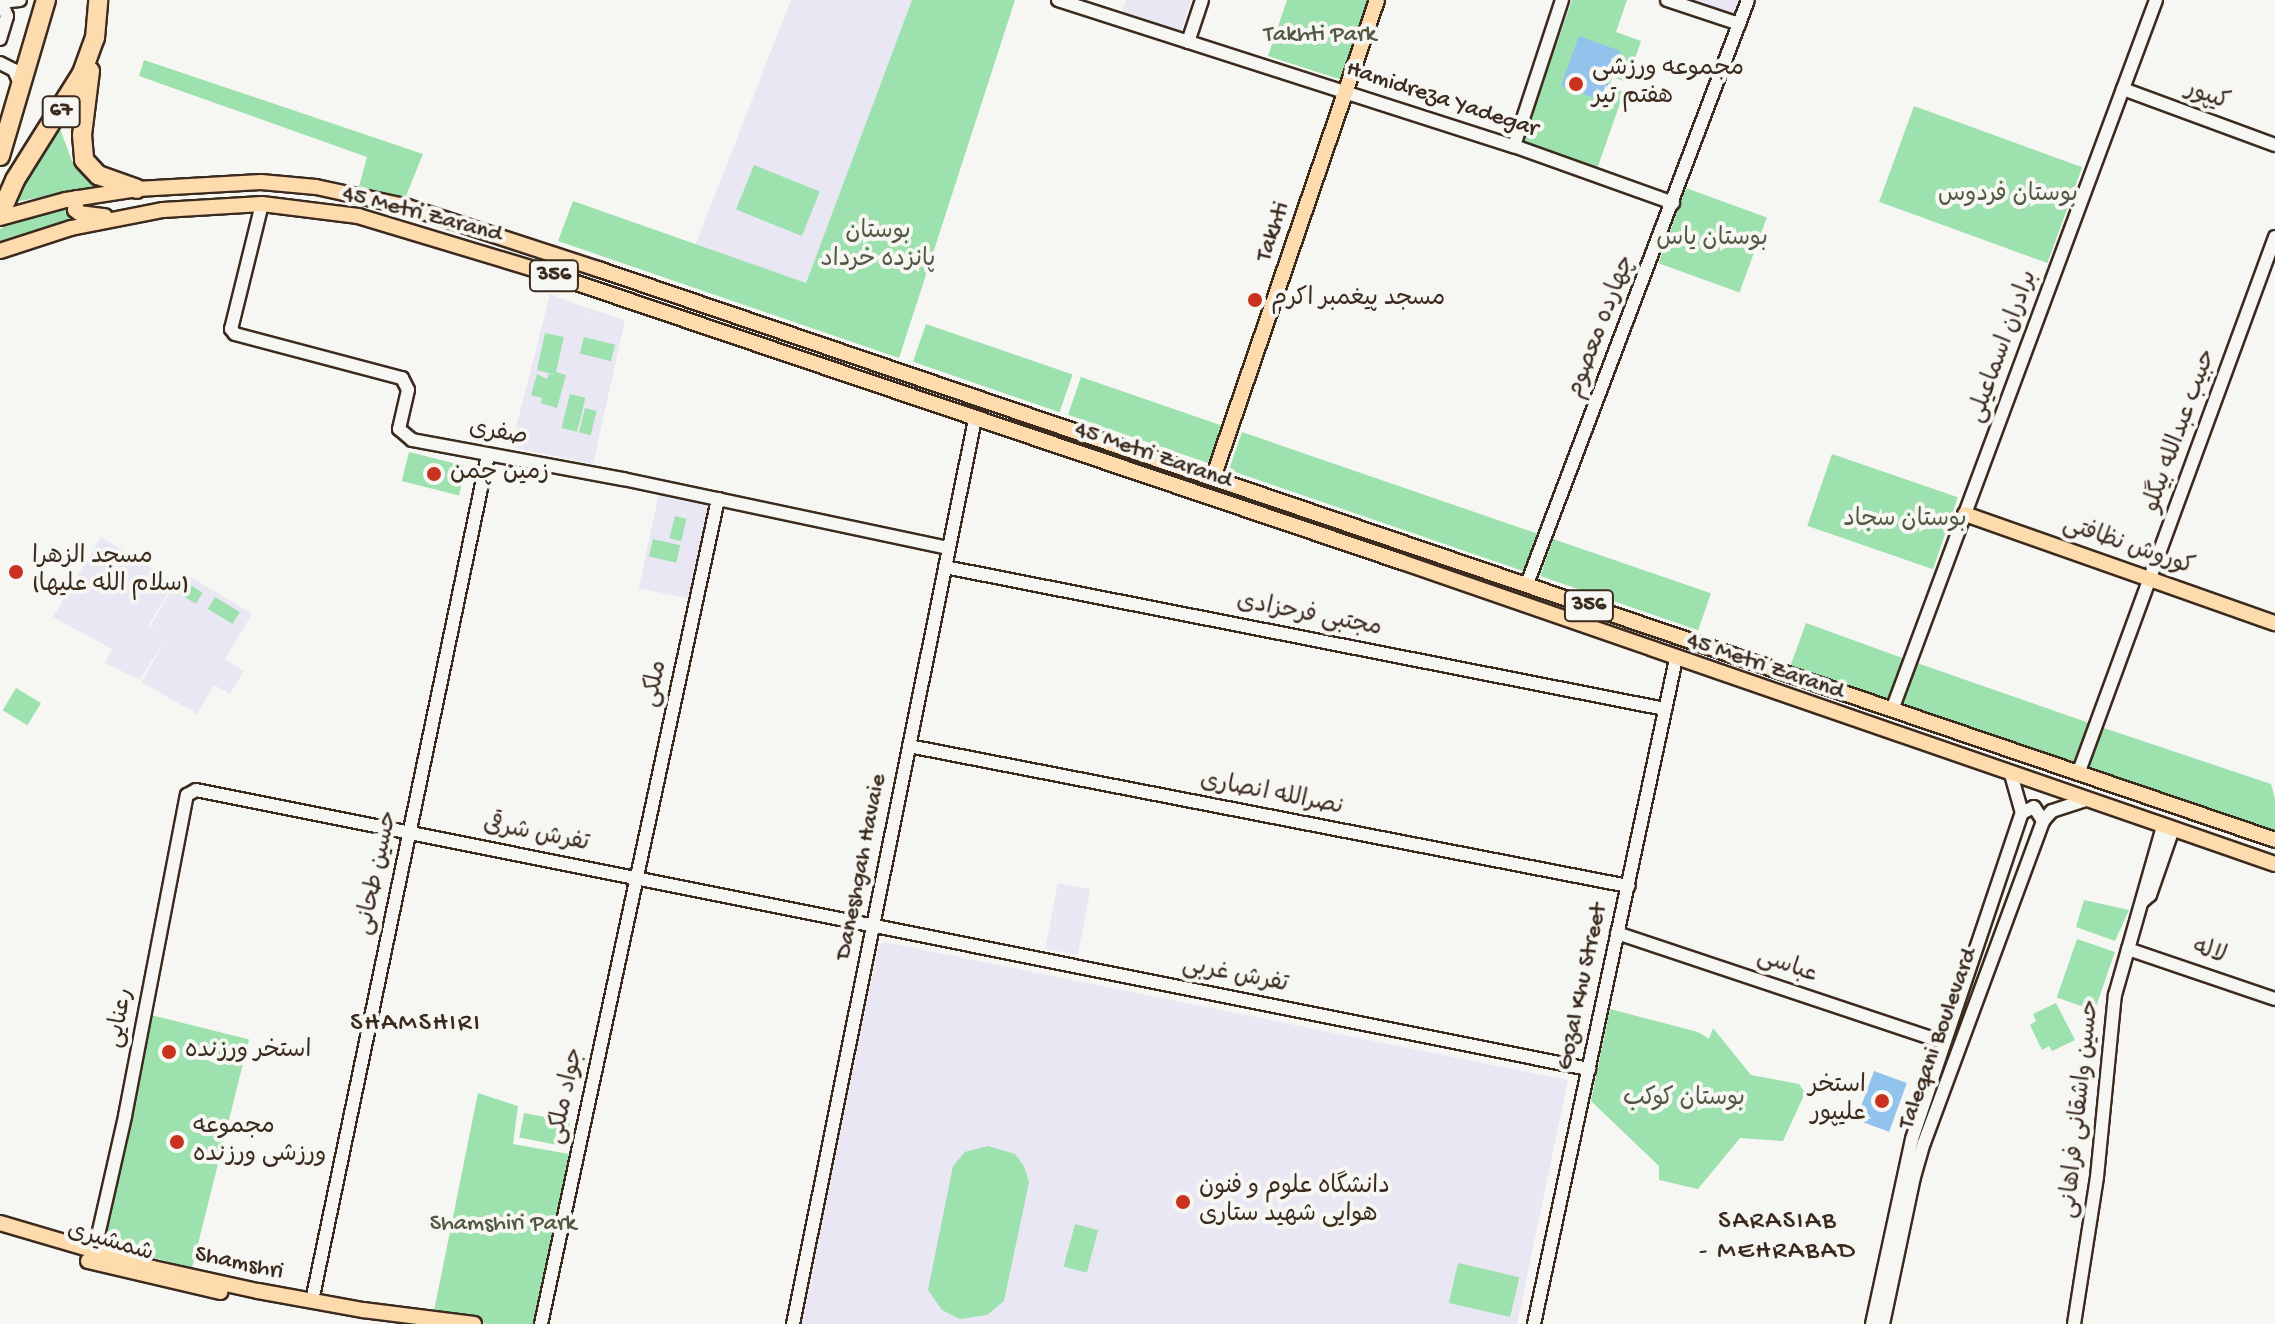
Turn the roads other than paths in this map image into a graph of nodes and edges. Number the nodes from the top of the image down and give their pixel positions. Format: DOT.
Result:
graph roads {
  1 [pos="20,0"];
  2 [pos="46,0"];
  3 [pos="98,0"];
  4 [pos="1058,0"];
  5 [pos="1202,0"];
  6 [pos="1377,0"];
  7 [pos="1562,0"];
  8 [pos="1667,0"];
  9 [pos="1748,0"];
  10 [pos="2156,0"];
  11 [pos="0,2"];
  12 [pos="1739,24"];
  13 [pos="95,38"];
  14 [pos="0,39"];
  15 [pos="1188,42"];
  16 [pos="0,63"];
  17 [pos="21,86"];
  18 [pos="2123,89"];
  19 [pos="1346,91"];
  20 [pos="2275,145"];
  21 [pos="1514,146"];
  22 [pos="0,156"];
  23 [pos="137,189"];
  24 [pos="77,198"];
  25 [pos="1673,203"];
  26 [pos="262,204"];
  27 [pos="0,216"];
  28 [pos="120,217"];
  29 [pos="2275,237"];
  30 [pos="0,251"];
  31 [pos="924,380"];
  32 [pos="911,397"];
  33 [pos="979,400"];
  34 [pos="1031,417"];
  35 [pos="975,419"];
  36 [pos="1025,436"];
  37 [pos="488,455"];
  38 [pos="1213,478"];
  39 [pos="718,499"];
  40 [pos="1965,514"];
  41 [pos="949,548"];
  42 [pos="945,567"];
  43 [pos="2150,578"];
  44 [pos="1527,584"];
  45 [pos="2275,623"];
  46 [pos="1676,659"];
  47 [pos="1665,709"];
  48 [pos="1892,710"];
  49 [pos="909,746"];
  50 [pos="2011,774"];
  51 [pos="2078,774"];
  52 [pos="190,791"];
  53 [pos="2085,800"];
  54 [pos="2175,807"];
  55 [pos="2022,813"];
  56 [pos="2043,821"];
  57 [pos="2168,828"];
  58 [pos="2242,829"];
  59 [pos="409,832"];
  60 [pos="2275,840"];
  61 [pos="2229,848"];
  62 [pos="2275,864"];
  63 [pos="637,878"];
  64 [pos="1628,886"];
  65 [pos="873,927"];
  66 [pos="1617,933"];
  67 [pos="2128,949"];
  68 [pos="2275,999"];
  69 [pos="1943,1042"];
  70 [pos="1589,1069"];
  71 [pos="1908,1176"];
  72 [pos="6,1230"];
  73 [pos="93,1257"];
  74 [pos="305,1304"];
  75 [pos="363,1314"];
  76 [pos="405,1324"];
  77 [pos="474,1324"];
  78 [pos="541,1324"];
  79 [pos="793,1324"];
  80 [pos="1534,1324"];
  81 [pos="1872,1324"];
  82 [pos="1883,1324"];
  83 [pos="2074,1324"];
  1 -- 11 [label="street"];
  2 -- 17 [label="highway, 67"];
  3 -- 13 [label="highway, 67"];
  4 -- 15 [label="street, Hamidreza Yadegar"];
  5 -- 15 [label="street"];
  6 -- 19 [label="main road, Takhti"];
  7 -- 21 [label="street"];
  8 -- 12 [label="street"];
  9 -- 12 [label="street, چهارده معصوم"];
  10 -- 18 [label="street, برادران اسماعیلی"];
  11 -- 14 [label="street"];
  12 -- 25 [label="street, چهارده معصوم"];
  13 -- 23 [label="highway"];
  13 -- 27 [label="highway, 67"];
  15 -- 19 [label="street, Hamidreza Yadegar"];
  16 -- 17 [label="street"];
  17 -- 22 [label="highway, 67"];
  18 -- 20 [label="street, کیپور"];
  18 -- 40 [label="street, برادران اسماعیلی"];
  19 -- 21 [label="street, Hamidreza Yadegar"];
  19 -- 38 [label="main road, Takhti"];
  21 -- 25 [label="street, Hamidreza Yadegar"];
  23 -- 24 [label="main road, 45 Metri Zarand / 356"];
  23 -- 31 [label="main road, 45 Metri Zarand / 356"];
  24 -- 27 [label="main road, 45 Metri Zarand / 356"];
  24 -- 28 [label="main road"];
  25 -- 44 [label="street, چهارده معصوم"];
  26 -- 28 [label="main road, 45 Metri Zarand / 356"];
  26 -- 32 [label="main road, 45 Metri Zarand / 356"];
  26 -- 37 [label="street, صفری"];
  28 -- 30 [label="main road, 45 Metri Zarand / 356"];
  29 -- 43 [label="street, حبیب عبدالله بیگلو"];
  31 -- 32 [label="main road"];
  31 -- 33 [label="main road, 45 Metri Zarand / 356"];
  32 -- 35 [label="main road, 45 Metri Zarand / 356"];
  33 -- 34 [label="main road, 45 Metri Zarand / 356"];
  33 -- 35 [label="main road"];
  34 -- 36 [label="main road"];
  34 -- 38 [label="main road, 45 Metri Zarand / 356"];
  35 -- 36 [label="main road, 45 Metri Zarand / 356"];
  35 -- 41 [label="street, Daneshgah Havaie"];
  36 -- 46 [label="main road, 45 Metri Zarand / 356"];
  37 -- 39 [label="street, صفری"];
  37 -- 59 [label="street, حسین طحانی"];
  38 -- 44 [label="main road, 45 Metri Zarand / 356"];
  39 -- 41 [label="street, صفری"];
  39 -- 63 [label="street, ملکی"];
  40 -- 43 [label="main road, کوروش نظافتی"];
  40 -- 48 [label="street, برادران اسماعیلی"];
  41 -- 42 [label="street, Daneshgah Havaie"];
  42 -- 47 [label="street, مجتبی فرحزادی"];
  42 -- 49 [label="street, Daneshgah Havaie"];
  43 -- 45 [label="main road, کوروش نظافتی"];
  43 -- 51 [label="street, حبیب عبدالله بیگلو"];
  44 -- 48 [label="main road, 45 Metri Zarand / 356"];
  46 -- 47 [label="street, Gozal Khu Street"];
  46 -- 50 [label="main road, 45 Metri Zarand / 356"];
  47 -- 64 [label="street, Gozal Khu Street"];
  48 -- 51 [label="main road, 45 Metri Zarand / 356"];
  49 -- 64 [label="street, نصرالله انصاری"];
  49 -- 65 [label="street, Daneshgah Havaie"];
  50 -- 53 [label="main road, 45 Metri Zarand / 356"];
  50 -- 55 [label="street"];
  51 -- 54 [label="main road, 45 Metri Zarand / 356"];
  52 -- 59 [label="street, تفرش شرقی"];
  52 -- 73 [label="street, رعنایی"];
  53 -- 56 [label="street"];
  53 -- 57 [label="main road, 45 Metri Zarand / 356"];
  54 -- 57 [label="main road"];
  54 -- 58 [label="main road, 45 Metri Zarand / 356"];
  55 -- 56 [label="street"];
  55 -- 69 [label="street, Taleqani Boulevard"];
  56 -- 71 [label="street, Taleqani Boulevard"];
  57 -- 61 [label="main road, 45 Metri Zarand / 356"];
  57 -- 67 [label="street, حسین واشقانی فراهانی"];
  58 -- 60 [label="main road, 45 Metri Zarand / 356"];
  58 -- 61 [label="main road"];
  59 -- 63 [label="street, تفرش شرقی"];
  59 -- 74 [label="street, حسین طحانی"];
  61 -- 62 [label="main road, 45 Metri Zarand / 356"];
  63 -- 65 [label="street, تفرش شرقی"];
  63 -- 78 [label="street, جواد ملکی"];
  64 -- 66 [label="street, Gozal Khu Street"];
  65 -- 70 [label="street, تفرش غربی"];
  65 -- 79 [label="street, Daneshgah Havaie"];
  66 -- 69 [label="street, عباسی"];
  66 -- 70 [label="street, Gozal Khu Street"];
  67 -- 68 [label="street, لاله"];
  67 -- 83 [label="street, حسین واشقانی فراهانی"];
  69 -- 71 [label="street, Taleqani Boulevard"];
  70 -- 80 [label="street, Gozal Khu Street"];
  71 -- 81 [label="street, Taleqani Boulevard"];
  71 -- 82 [label="street, Taleqani Boulevard"];
  72 -- 73 [label="main road, شمشیری"];
  73 -- 74 [label="main road, شمشیری"];
  74 -- 75 [label="main road, شمشیری"];
  75 -- 76 [label="main road, شمشیری"];
  75 -- 77 [label="main road"];
}
